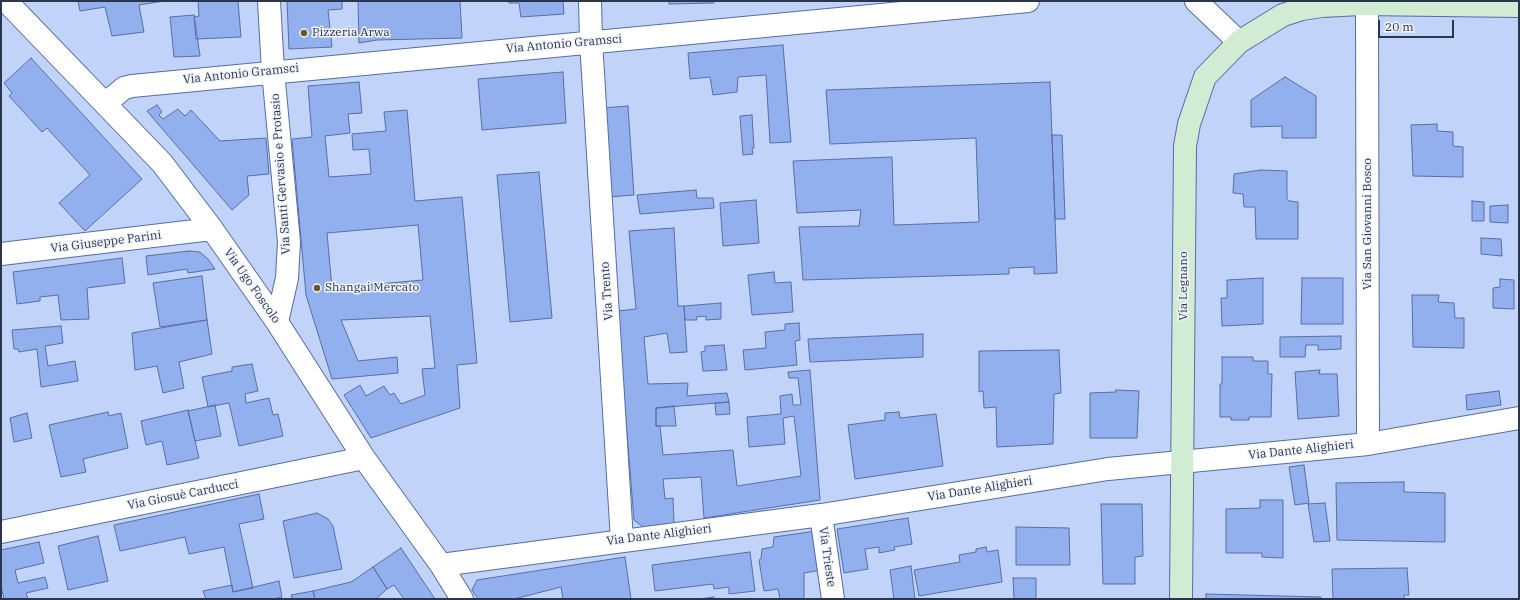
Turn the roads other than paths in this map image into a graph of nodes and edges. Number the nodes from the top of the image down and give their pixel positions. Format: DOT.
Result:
graph roads {
  1 [pos="6,1"];
  2 [pos="269,1"];
  3 [pos="590,1"];
  4 [pos="1028,1"];
  5 [pos="1196,1"];
  6 [pos="1367,4"];
  7 [pos="950,5"];
  8 [pos="1519,6"];
  9 [pos="1288,8"];
  10 [pos="591,42"];
  11 [pos="1239,42"];
  12 [pos="273,71"];
  13 [pos="106,103"];
  14 [pos="212,229"];
  15 [pos="1,254"];
  16 [pos="277,322"];
  17 [pos="1519,418"];
  18 [pos="1368,444"];
  19 [pos="364,458"];
  20 [pos="1183,462"];
  21 [pos="821,515"];
  22 [pos="1,532"];
  23 [pos="622,540"];
  24 [pos="441,565"];
  25 [pos="462,599"];
  26 [pos="833,599"];
  27 [pos="1181,599"];
  1 -- 13 [label="street, Via Ugo Foscolo"];
  2 -- 12 [label="street, Via Santi Gervasio e Protasio"];
  3 -- 10 [label="street, Via Trento"];
  4 -- 7 [label="street, Via Antonio Gramsci"];
  5 -- 11 [label="street"];
  6 -- 8 [label="street, Via Legnano"];
  6 -- 9 [label="street, Via Legnano"];
  6 -- 18 [label="street, Via San Giovanni Bosco"];
  7 -- 10 [label="street, Via Antonio Gramsci"];
  9 -- 11 [label="street, Via Legnano"];
  10 -- 12 [label="street, Via Antonio Gramsci"];
  10 -- 23 [label="street, Via Trento"];
  11 -- 20 [label="street, Via Legnano"];
  12 -- 13 [label="street, Via Antonio Gramsci"];
  12 -- 16 [label="street, Via Santi Gervasio e Protasio"];
  13 -- 14 [label="street, Via Ugo Foscolo"];
  14 -- 15 [label="street, Via Giuseppe Parini"];
  14 -- 16 [label="street, Via Ugo Foscolo"];
  16 -- 19 [label="street, Via Ugo Foscolo"];
  17 -- 18 [label="street, Via Dante Alighieri"];
  18 -- 20 [label="street, Via Dante Alighieri"];
  19 -- 22 [label="street, Via Giosuè Carducci"];
  19 -- 24 [label="street, Via Ugo Foscolo"];
  20 -- 21 [label="street, Via Dante Alighieri"];
  20 -- 27 [label="street, Via Legnano"];
  21 -- 23 [label="street, Via Dante Alighieri"];
  21 -- 26 [label="street, Via Trieste"];
  23 -- 24 [label="street, Via Dante Alighieri"];
  24 -- 25 [label="street, Via Ugo Foscolo"];
}
